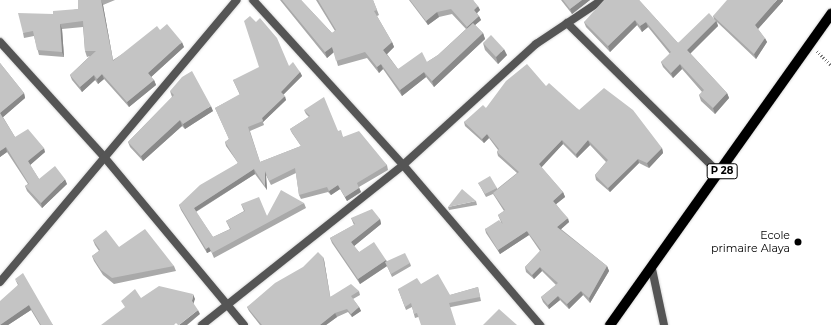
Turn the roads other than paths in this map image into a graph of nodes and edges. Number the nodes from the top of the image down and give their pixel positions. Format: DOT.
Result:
graph roads {
  1 [pos="237,0"];
  2 [pos="253,0"];
  3 [pos="602,0"];
  4 [pos="831,14"];
  5 [pos="567,24"];
  6 [pos="0,42"];
  7 [pos="105,158"];
  8 [pos="403,165"];
  9 [pos="720,174"];
  10 [pos="652,269"];
  11 [pos="0,282"];
  12 [pos="226,305"];
  13 [pos="202,325"];
  14 [pos="244,325"];
  15 [pos="540,325"];
  16 [pos="610,325"];
  17 [pos="664,325"];
  1 -- 7 [label="street"];
  2 -- 8 [label="street"];
  3 -- 5 [label="street"];
  4 -- 9 [label="main road, P 28"];
  5 -- 8 [label="street"];
  5 -- 9 [label="street"];
  6 -- 7 [label="street"];
  7 -- 11 [label="street"];
  7 -- 12 [label="street"];
  8 -- 12 [label="street"];
  8 -- 15 [label="street"];
  9 -- 10 [label="main road, P 28"];
  10 -- 16 [label="main road, P 28"];
  10 -- 17 [label="street"];
  12 -- 13 [label="street"];
  12 -- 14 [label="street"];
}
